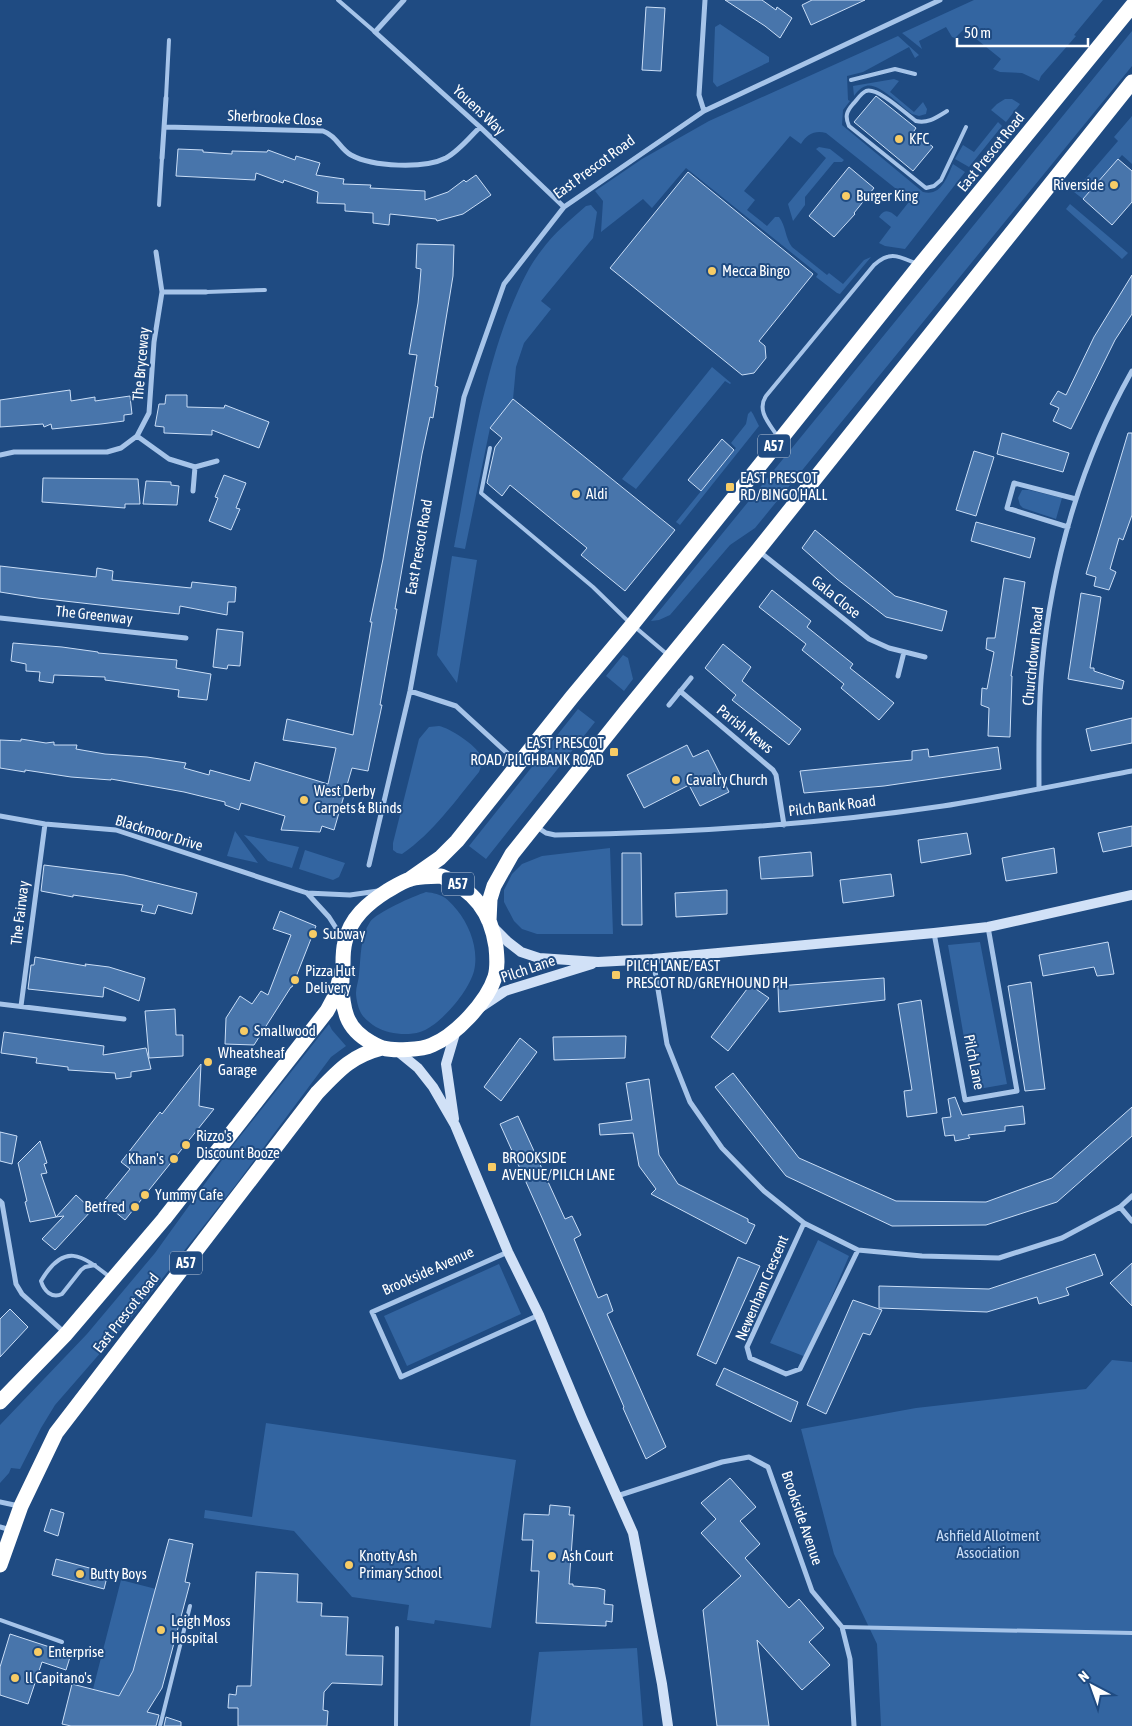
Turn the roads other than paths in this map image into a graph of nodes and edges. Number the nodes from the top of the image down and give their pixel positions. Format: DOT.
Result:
graph roads {
  1 [pos="338,0"];
  2 [pos="404,0"];
  3 [pos="705,0"];
  4 [pos="940,0"];
  5 [pos="1132,6"];
  6 [pos="375,32"];
  7 [pos="168,40"];
  8 [pos="915,74"];
  9 [pos="851,80"];
  10 [pos="1132,82"];
  11 [pos="166,98"];
  12 [pos="704,111"];
  13 [pos="947,111"];
  14 [pos="165,127"];
  15 [pos="480,127"];
  16 [pos="966,127"];
  17 [pos="162,158"];
  18 [pos="159,204"];
  19 [pos="564,207"];
  20 [pos="156,252"];
  21 [pos="920,265"];
  22 [pos="265,290"];
  23 [pos="162,292"];
  24 [pos="206,292"];
  25 [pos="1132,371"];
  26 [pos="137,436"];
  27 [pos="780,439"];
  28 [pos="490,448"];
  29 [pos="0,456"];
  30 [pos="217,461"];
  31 [pos="195,467"];
  32 [pos="193,491"];
  33 [pos="1076,499"];
  34 [pos="1068,527"];
  35 [pos="758,550"];
  36 [pos="0,618"];
  37 [pos="632,625"];
  38 [pos="186,638"];
  39 [pos="904,652"];
  40 [pos="671,657"];
  41 [pos="925,657"];
  42 [pos="898,676"];
  43 [pos="691,678"];
  44 [pos="410,691"];
  45 [pos="680,692"];
  46 [pos="668,705"];
  47 [pos="518,763"];
  48 [pos="1132,770"];
  49 [pos="1039,789"];
  50 [pos="0,816"];
  51 [pos="45,824"];
  52 [pos="534,825"];
  53 [pos="784,825"];
  54 [pos="369,865"];
  55 [pos="410,879"];
  56 [pos="391,889"];
  57 [pos="306,893"];
  58 [pos="1132,895"];
  59 [pos="490,922"];
  60 [pos="988,926"];
  61 [pos="934,933"];
  62 [pos="345,942"];
  63 [pos="653,959"];
  64 [pos="598,962"];
  65 [pos="342,970"];
  66 [pos="0,1004"];
  67 [pos="21,1006"];
  68 [pos="472,1012"];
  69 [pos="124,1019"];
  70 [pos="457,1029"];
  71 [pos="389,1049"];
  72 [pos="455,1125"];
  73 [pos="1132,1196"];
  74 [pos="0,1201"];
  75 [pos="1120,1207"];
  76 [pos="1132,1220"];
  77 [pos="804,1223"];
  78 [pos="858,1250"];
  79 [pos="508,1252"];
  80 [pos="95,1265"];
  81 [pos="112,1279"];
  82 [pos="539,1315"];
  83 [pos="66,1334"];
  84 [pos="0,1402"];
  85 [pos="616,1496"];
  86 [pos="0,1502"];
  87 [pos="21,1506"];
  88 [pos="6,1529"];
  89 [pos="0,1565"];
  90 [pos="190,1606"];
  91 [pos="0,1620"];
  92 [pos="842,1627"];
  93 [pos="397,1628"];
  94 [pos="1132,1633"];
  95 [pos="62,1642"];
  96 [pos="160,1726"];
  97 [pos="396,1726"];
  98 [pos="668,1726"];
  99 [pos="854,1726"];
  1 -- 6 [label="lane"];
  2 -- 6 [label="street"];
  3 -- 12 [label="street"];
  4 -- 12 [label="street, East Prescot Road"];
  5 -- 21 [label="highway, East Prescot Road / A57"];
  6 -- 15 [label="street, Youens Way"];
  7 -- 11 [label="lane"];
  8 -- 9 [label="lane"];
  10 -- 35 [label="highway, A57"];
  11 -- 14 [label="street"];
  12 -- 19 [label="street, East Prescot Road"];
  13 -- 16 [label="lane"];
  14 -- 15 [label="street, Sherbrooke Close"];
  14 -- 17 [label="street"];
  15 -- 19 [label="street, Youens Way"];
  17 -- 18 [label="lane"];
  19 -- 44 [label="street, East Prescot Road"];
  20 -- 23 [label="street, The Bryceway"];
  21 -- 27 [label="highway, East Prescot Road / A57"];
  21 -- 27 [label="lane"];
  22 -- 24 [label="lane"];
  23 -- 24 [label="street"];
  23 -- 26 [label="street, The Bryceway"];
  25 -- 33 [label="street, Churchdown Road"];
  26 -- 29 [label="street, The Bryceway"];
  26 -- 31 [label="street"];
  27 -- 37 [label="highway, East Prescot Road / A57"];
  28 -- 37 [label="lane"];
  30 -- 31 [label="street"];
  31 -- 32 [label="street"];
  33 -- 34 [label="street, Churchdown Road"];
  33 -- 34 [label="street"];
  34 -- 49 [label="street, Churchdown Road"];
  35 -- 39 [label="street, Gala Close"];
  35 -- 40 [label="highway, A57"];
  36 -- 38 [label="street, The Greenway"];
  37 -- 40 [label="lane"];
  37 -- 47 [label="highway, East Prescot Road / A57"];
  39 -- 41 [label="street, Gala Close"];
  39 -- 42 [label="street"];
  40 -- 52 [label="highway, A57"];
  43 -- 45 [label="street"];
  44 -- 47 [label="street"];
  44 -- 54 [label="street, East Prescot Road"];
  45 -- 46 [label="street"];
  45 -- 53 [label="street, Parish Mews"];
  47 -- 55 [label="highway, East Prescot Road / A57"];
  48 -- 49 [label="street, Pilch Bank Road"];
  49 -- 53 [label="street, Pilch Bank Road"];
  50 -- 51 [label="street, Blackmoor Drive"];
  51 -- 57 [label="street, Blackmoor Drive"];
  51 -- 67 [label="street, The Fairway"];
  52 -- 53 [label="street, Pilch Bank Road"];
  52 -- 59 [label="highway, A57"];
  55 -- 56 [label="highway, A57"];
  55 -- 59 [label="highway, A57"];
  56 -- 57 [label="street, Blackmoor Drive"];
  56 -- 62 [label="highway, A57"];
  57 -- 62 [label="street, Blackmoor Drive"];
  58 -- 60 [label="street, Pilch Lane"];
  59 -- 64 [label="street, Pilch Lane"];
  59 -- 68 [label="highway, A57"];
  60 -- 61 [label="street, Pilch Lane"];
  60 -- 61 [label="street, Pilch Lane"];
  61 -- 63 [label="street, Pilch Lane"];
  62 -- 65 [label="highway, A57"];
  63 -- 64 [label="street, Pilch Lane"];
  63 -- 77 [label="street, Newenham Crescent"];
  64 -- 68 [label="street, Pilch Lane"];
  65 -- 71 [label="highway, A57"];
  65 -- 81 [label="highway, East Prescot Road / A57"];
  66 -- 67 [label="street"];
  67 -- 69 [label="street"];
  68 -- 70 [label="highway, A57"];
  70 -- 71 [label="highway, A57"];
  70 -- 72 [label="street"];
  71 -- 72 [label="street"];
  71 -- 87 [label="highway, East Prescot Road / A57"];
  72 -- 79 [label="street"];
  73 -- 75 [label="street, Newenham Crescent"];
  74 -- 83 [label="street"];
  75 -- 76 [label="street"];
  75 -- 78 [label="street, Newenham Crescent"];
  77 -- 78 [label="street, Newenham Crescent"];
  77 -- 78 [label="street, Newenham Crescent"];
  79 -- 82 [label="street"];
  79 -- 82 [label="street, Brookside Avenue"];
  80 -- 80 [label="lane"];
  80 -- 81 [label="lane"];
  81 -- 83 [label="highway, East Prescot Road / A57"];
  82 -- 85 [label="street"];
  83 -- 84 [label="highway, East Prescot Road / A57"];
  85 -- 92 [label="street, Brookside Avenue"];
  85 -- 98 [label="street"];
  86 -- 87 [label="street"];
  87 -- 88 [label="highway, East Prescot Road / A57"];
  88 -- 89 [label="highway, East Prescot Road / A57"];
  90 -- 96 [label="lane"];
  91 -- 95 [label="lane"];
  92 -- 94 [label="lane"];
  92 -- 99 [label="street, Brookside Avenue"];
  93 -- 97 [label="lane"];
}
